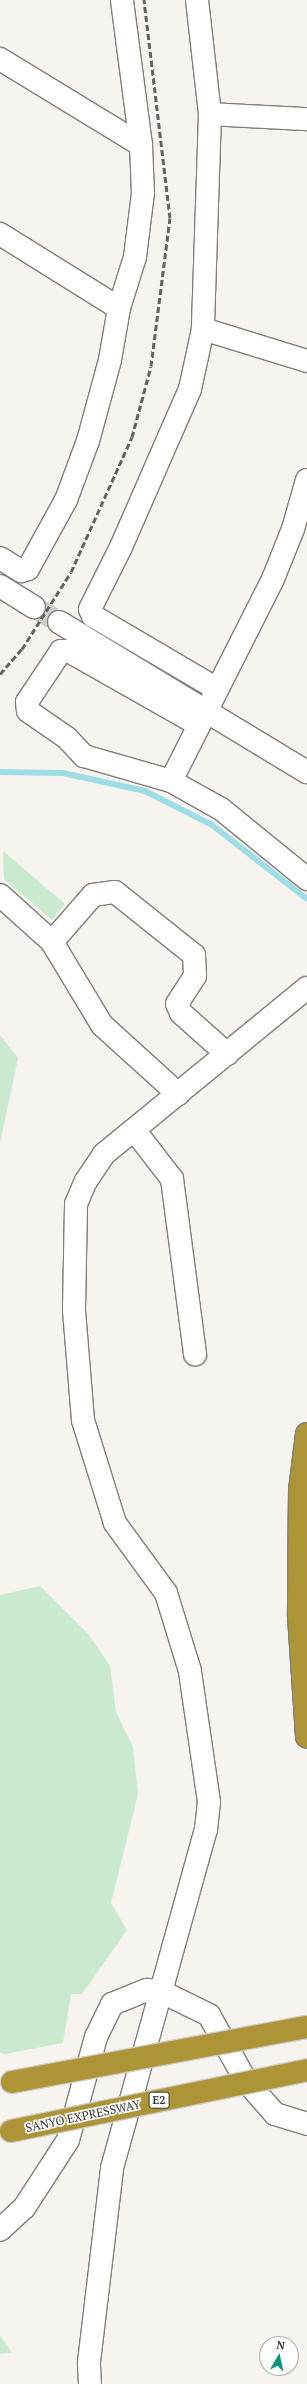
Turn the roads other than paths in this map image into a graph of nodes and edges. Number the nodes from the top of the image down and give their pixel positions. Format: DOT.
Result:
graph roads {
  1 [pos="122,0"];
  2 [pos="197,0"];
  3 [pos="0,59"];
  4 [pos="210,114"];
  5 [pos="307,119"];
  6 [pos="141,145"];
  7 [pos="1,236"];
  8 [pos="119,308"];
  9 [pos="203,329"];
  10 [pos="307,361"];
  11 [pos="307,480"];
  12 [pos="0,558"];
  13 [pos="0,586"];
  14 [pos="34,607"];
  15 [pos="59,622"];
  16 [pos="217,689"];
  17 [pos="203,717"];
  18 [pos="307,772"];
  19 [pos="170,781"];
  20 [pos="307,879"];
  21 [pos="0,895"];
  22 [pos="52,942"];
  23 [pos="307,988"];
  24 [pos="228,1054"];
  25 [pos="178,1094"];
  26 [pos="135,1131"];
  27 [pos="195,1354"];
  28 [pos="307,1434"];
  29 [pos="307,1737"];
  30 [pos="160,1991"];
  31 [pos="307,2026"];
  32 [pos="307,2070"];
  33 [pos="6,2083"];
  34 [pos="307,2124"];
  35 [pos="6,2132"];
  36 [pos="0,2230"];
  37 [pos="90,2384"];
  1 -- 6 [label="street"];
  2 -- 4 [label="street"];
  3 -- 6 [label="street"];
  4 -- 5 [label="street"];
  4 -- 9 [label="street"];
  6 -- 8 [label="street"];
  7 -- 8 [label="street"];
  8 -- 12 [label="street"];
  9 -- 10 [label="street"];
  9 -- 16 [label="street"];
  11 -- 16 [label="street"];
  13 -- 14 [label="street"];
  15 -- 17 [label="street"];
  16 -- 17 [label="street"];
  17 -- 18 [label="street"];
  17 -- 19 [label="street"];
  17 -- 19 [label="street"];
  19 -- 20 [label="street"];
  21 -- 22 [label="street"];
  22 -- 24 [label="street"];
  22 -- 25 [label="street"];
  23 -- 24 [label="street"];
  24 -- 25 [label="street"];
  25 -- 26 [label="street"];
  26 -- 27 [label="street"];
  26 -- 30 [label="street"];
  28 -- 29 [label="highway"];
  30 -- 34 [label="street"];
  30 -- 36 [label="street"];
  30 -- 37 [label="street"];
  31 -- 33 [label="highway, bridge"];
  32 -- 35 [label="highway, SANYO EXPRESSWAY / E2, bridge"];
}
